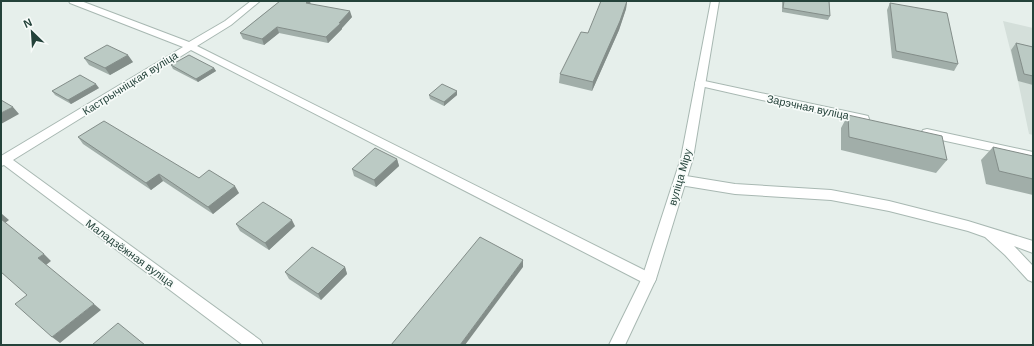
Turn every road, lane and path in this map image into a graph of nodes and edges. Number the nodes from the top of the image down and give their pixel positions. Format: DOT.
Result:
graph roads {
  1 [pos="73,1"];
  2 [pos="256,1"];
  3 [pos="715,1"];
  4 [pos="190,46"];
  5 [pos="700,83"];
  6 [pos="872,121"];
  7 [pos="918,131"];
  8 [pos="1033,156"];
  9 [pos="3,161"];
  10 [pos="680,180"];
  11 [pos="986,231"];
  12 [pos="1033,246"];
  13 [pos="1033,276"];
  14 [pos="649,279"];
  15 [pos="255,345"];
  16 [pos="617,345"];
  1 -- 4 [label="street"];
  2 -- 4 [label="street, Кастрычніцкая вуліца"];
  3 -- 5 [label="street, вуліца Міру"];
  4 -- 9 [label="street, Кастрычніцкая вуліца"];
  4 -- 14 [label="street"];
  5 -- 6 [label="street, Зарэчная вуліца"];
  5 -- 10 [label="street, вуліца Міру"];
  7 -- 8 [label="street"];
  9 -- 15 [label="street, Маладзёжная вуліца"];
  10 -- 11 [label="street"];
  10 -- 14 [label="street, вуліца Міру"];
  11 -- 12 [label="street"];
  11 -- 13 [label="street"];
  14 -- 16 [label="street, вуліца Міру"];
}
